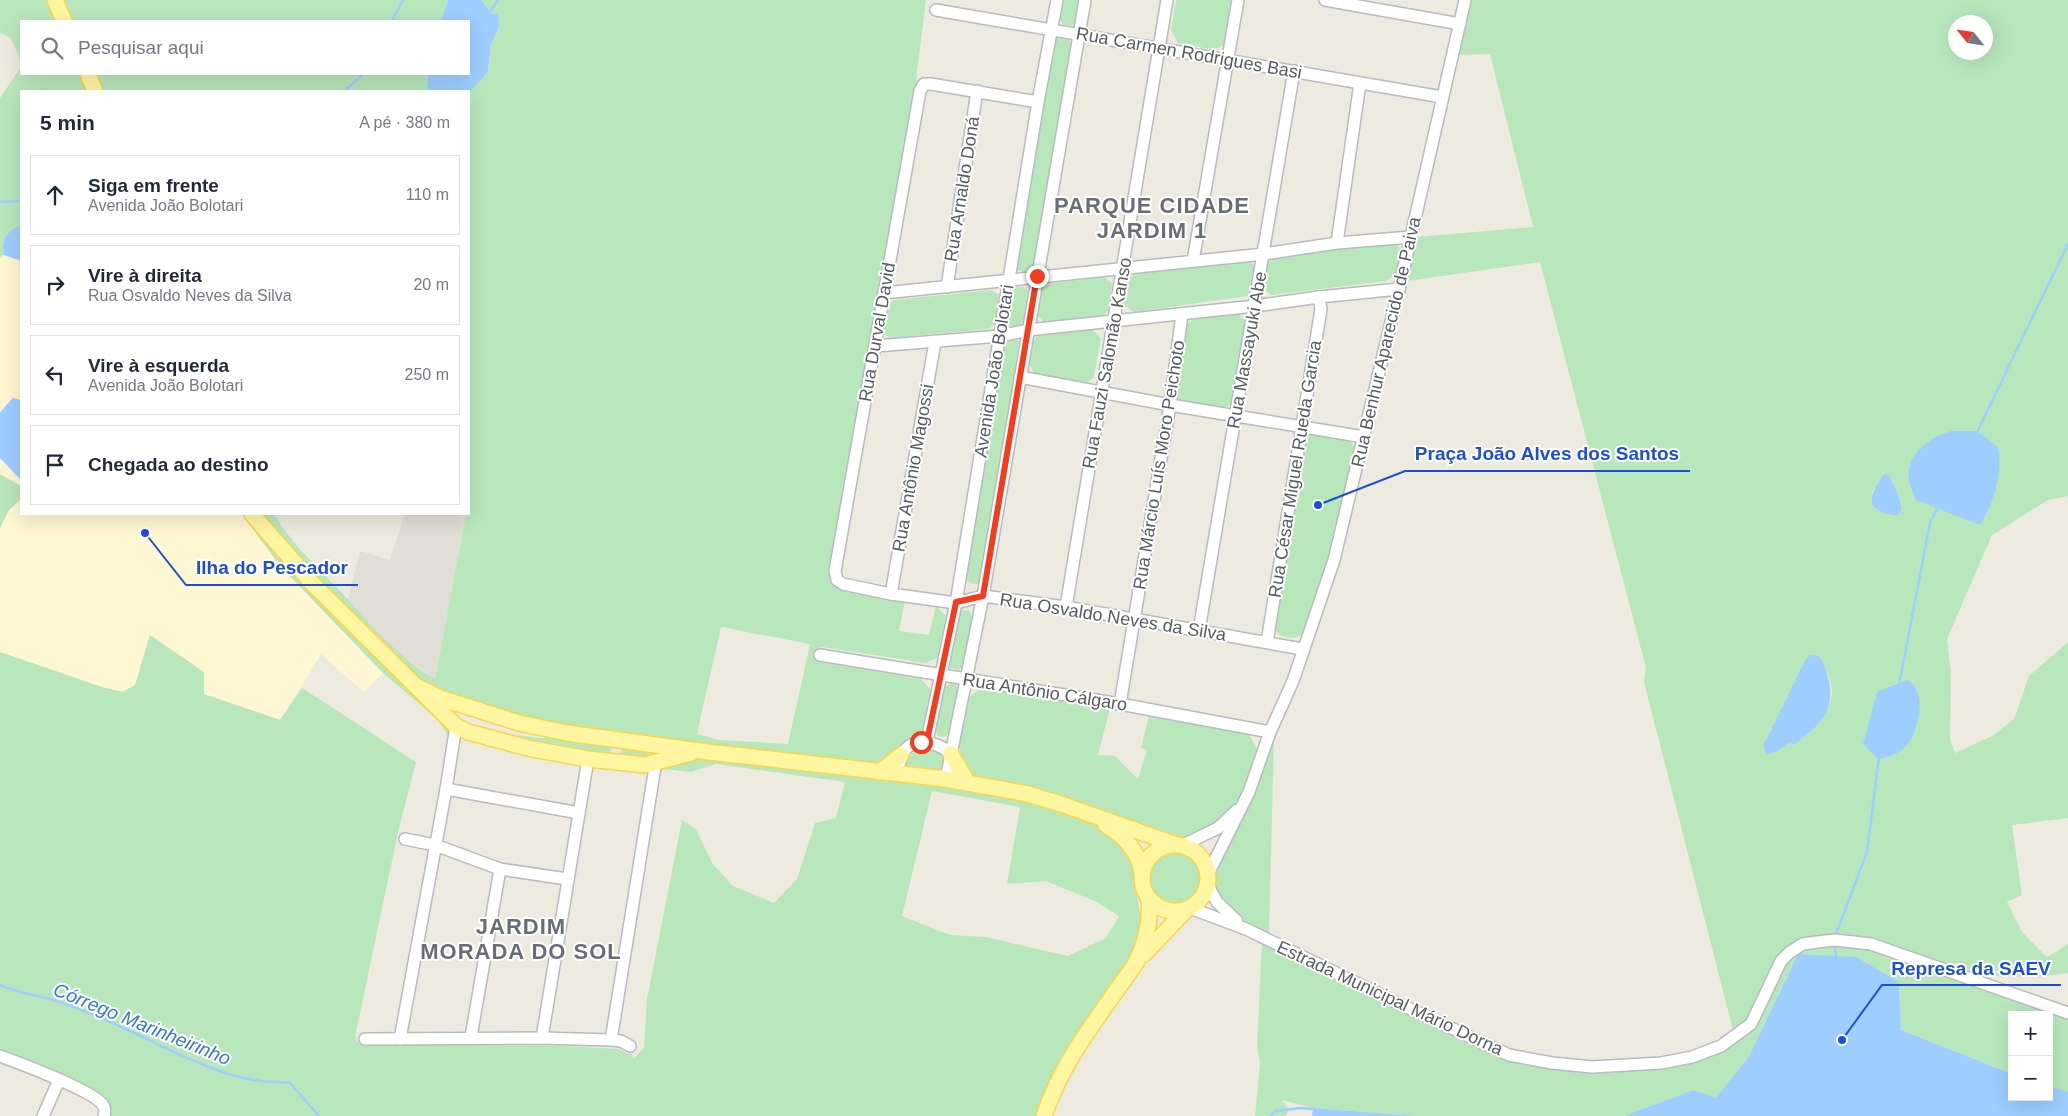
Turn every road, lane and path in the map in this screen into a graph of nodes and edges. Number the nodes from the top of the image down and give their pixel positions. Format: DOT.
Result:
graph roads {
  1 [pos="55,0"];
  2 [pos="1057,0"];
  3 [pos="1085,0"];
  4 [pos="1167,0"];
  5 [pos="1238,0"];
  6 [pos="1326,0"];
  7 [pos="1465,0"];
  8 [pos="936,10"];
  9 [pos="64,20"];
  10 [pos="1460,24"];
  11 [pos="1052,30"];
  12 [pos="1078,34"];
  13 [pos="1159,47"];
  14 [pos="1227,59"];
  15 [pos="1294,71"];
  16 [pos="88,75"];
  17 [pos="1360,83"];
  18 [pos="95,90"];
  19 [pos="977,91"];
  20 [pos="1442,97"];
  21 [pos="1038,102"];
  22 [pos="1411,237"];
  23 [pos="1337,243"];
  24 [pos="1264,254"];
  25 [pos="1192,261"];
  26 [pos="1124,269"];
  27 [pos="1037,276"];
  28 [pos="1009,280"];
  29 [pos="947,287"];
  30 [pos="1399,289"];
  31 [pos="884,293"];
  32 [pos="1319,297"];
  33 [pos="1255,306"];
  34 [pos="1182,314"];
  35 [pos="1114,321"];
  36 [pos="1028,330"];
  37 [pos="1000,336"];
  38 [pos="935,342"];
  39 [pos="876,346"];
  40 [pos="1020,377"];
  41 [pos="1101,392"];
  42 [pos="1170,405"];
  43 [pos="1237,415"];
  44 [pos="1302,426"];
  45 [pos="1364,437"];
  46 [pos="253,515"];
  47 [pos="837,580"];
  48 [pos="891,594"];
  49 [pos="983,596"];
  50 [pos="956,602"];
  51 [pos="1066,608"];
  52 [pos="1134,621"];
  53 [pos="1199,630"];
  54 [pos="1267,642"];
  55 [pos="1302,649"];
  56 [pos="820,655"];
  57 [pos="941,676"];
  58 [pos="967,679"];
  59 [pos="416,686"];
  60 [pos="1120,704"];
  61 [pos="456,726"];
  62 [pos="1270,732"];
  63 [pos="567,733"];
  64 [pos="615,740"];
  65 [pos="927,741"];
  66 [pos="509,742"];
  67 [pos="700,751"];
  68 [pos="901,754"];
  69 [pos="951,754"];
  70 [pos="588,759"];
  71 [pos="656,761"];
  72 [pos="612,762"];
  73 [pos="880,772"];
  74 [pos="898,774"];
  75 [pos="946,779"];
  76 [pos="968,783"];
  77 [pos="446,789"];
  78 [pos="1249,792"];
  79 [pos="579,813"];
  80 [pos="1092,815"];
  81 [pos="405,839"];
  82 [pos="435,845"];
  83 [pos="1179,846"];
  84 [pos="500,870"];
  85 [pos="1142,874"];
  86 [pos="567,879"];
  87 [pos="1207,880"];
  88 [pos="1149,900"];
  89 [pos="1189,908"];
  90 [pos="1246,929"];
  91 [pos="1136,963"];
  92 [pos="2068,1013"];
  93 [pos="470,1037"];
  94 [pos="366,1038"];
  95 [pos="542,1038"];
  96 [pos="400,1039"];
  97 [pos="611,1040"];
  98 [pos="630,1046"];
  99 [pos="0,1056"];
  100 [pos="59,1080"];
  101 [pos="103,1110"];
  102 [pos="43,1116"];
  103 [pos="1044,1116"];
  1 -- 9 [label="main road"];
  2 -- 11 [label="street, Avenida João Bolotari"];
  3 -- 12 [label="street, Avenida João Bolotari"];
  4 -- 13 [label="street, Rua Fauzi Salomão Kanso"];
  5 -- 14 [label="street"];
  6 -- 10 [label="street"];
  7 -- 10 [label="street, Rua Benhur Aparecido de Paiva"];
  8 -- 11 [label="street, Rua Carmen Rodrigues Basi"];
  10 -- 20 [label="street, Rua Benhur Aparecido de Paiva"];
  11 -- 12 [label="street, Rua Carmen Rodrigues Basi"];
  11 -- 21 [label="street, Avenida João Bolotari"];
  12 -- 13 [label="street, Rua Carmen Rodrigues Basi"];
  12 -- 27 [label="street, Avenida João Bolotari"];
  13 -- 14 [label="street, Rua Carmen Rodrigues Basi"];
  13 -- 26 [label="street, Rua Fauzi Salomão Kanso"];
  14 -- 15 [label="street, Rua Carmen Rodrigues Basi"];
  14 -- 25 [label="street"];
  15 -- 17 [label="street, Rua Carmen Rodrigues Basi"];
  15 -- 24 [label="street, Rua Massayuki Abe"];
  16 -- 18 [label="main road"];
  17 -- 20 [label="street, Rua Carmen Rodrigues Basi"];
  17 -- 23 [label="street"];
  19 -- 21 [label="street"];
  19 -- 29 [label="street, Rua Arnaldo Doná"];
  19 -- 31 [label="street, Rua Durval David"];
  20 -- 22 [label="street, Rua Benhur Aparecido de Paiva"];
  21 -- 28 [label="street, Avenida João Bolotari"];
  22 -- 23 [label="street"];
  22 -- 30 [label="street, Rua Benhur Aparecido de Paiva"];
  23 -- 24 [label="street"];
  24 -- 25 [label="street"];
  24 -- 33 [label="street, Rua Massayuki Abe"];
  25 -- 26 [label="street"];
  26 -- 27 [label="street"];
  26 -- 35 [label="street, Rua Fauzi Salomão Kanso"];
  27 -- 28 [label="street"];
  27 -- 36 [label="street, Avenida João Bolotari"];
  28 -- 29 [label="street"];
  28 -- 37 [label="street, Avenida João Bolotari"];
  29 -- 31 [label="street"];
  30 -- 32 [label="street"];
  30 -- 45 [label="street, Rua Benhur Aparecido de Paiva"];
  31 -- 39 [label="street, Rua Durval David"];
  32 -- 33 [label="street"];
  32 -- 44 [label="street, Rua César Miguel Rueda Garcia"];
  33 -- 34 [label="street"];
  33 -- 43 [label="street, Rua Massayuki Abe"];
  34 -- 35 [label="street"];
  34 -- 42 [label="street, Rua Márcio Luís Moro Peichoto"];
  35 -- 36 [label="street"];
  35 -- 41 [label="street, Rua Fauzi Salomão Kanso"];
  36 -- 37 [label="street"];
  36 -- 40 [label="street, Avenida João Bolotari"];
  37 -- 38 [label="street"];
  37 -- 50 [label="street, Avenida João Bolotari"];
  38 -- 39 [label="street"];
  38 -- 48 [label="street, Rua Antônio Magossi"];
  39 -- 47 [label="street, Rua Durval David"];
  40 -- 41 [label="street"];
  40 -- 49 [label="street, Avenida João Bolotari"];
  41 -- 42 [label="street"];
  41 -- 51 [label="street, Rua Fauzi Salomão Kanso"];
  42 -- 43 [label="street"];
  42 -- 52 [label="street, Rua Márcio Luís Moro Peichoto"];
  43 -- 44 [label="street"];
  43 -- 53 [label="street, Rua Massayuki Abe"];
  44 -- 45 [label="street"];
  44 -- 54 [label="street, Rua César Miguel Rueda Garcia"];
  45 -- 55 [label="street, Rua Benhur Aparecido de Paiva"];
  46 -- 59 [label="main road"];
  47 -- 48 [label="street, Rua Osvaldo Neves da Silva"];
  48 -- 50 [label="street, Rua Osvaldo Neves da Silva"];
  49 -- 50 [label="street, Rua Osvaldo Neves da Silva"];
  49 -- 51 [label="street, Rua Osvaldo Neves da Silva"];
  49 -- 58 [label="street, Avenida João Bolotari"];
  50 -- 57 [label="street, Avenida João Bolotari"];
  51 -- 52 [label="street, Rua Osvaldo Neves da Silva"];
  52 -- 53 [label="street, Rua Osvaldo Neves da Silva"];
  52 -- 60 [label="street, Rua Márcio Luís Moro Peichoto"];
  53 -- 54 [label="street, Rua Osvaldo Neves da Silva"];
  54 -- 55 [label="street, Rua Osvaldo Neves da Silva"];
  55 -- 62 [label="street, Rua Benhur Aparecido de Paiva"];
  56 -- 57 [label="street, Rua Antônio Cálgaro"];
  57 -- 58 [label="street, Rua Antônio Cálgaro"];
  57 -- 65 [label="street, Avenida João Bolotari"];
  58 -- 60 [label="street, Rua Antônio Cálgaro"];
  58 -- 69 [label="street, Avenida João Bolotari"];
  59 -- 61 [label="main road"];
  59 -- 63 [label="main road"];
  60 -- 62 [label="street, Rua Antônio Cálgaro"];
  61 -- 66 [label="main road"];
  61 -- 77 [label="street"];
  62 -- 78 [label="street, Rua Benhur Aparecido de Paiva"];
  63 -- 64 [label="main road"];
  63 -- 66 [label="main road"];
  64 -- 67 [label="main road"];
  64 -- 72 [label="main road"];
  65 -- 68 [label="street"];
  65 -- 69 [label="street"];
  66 -- 70 [label="main road"];
  67 -- 71 [label="main road"];
  67 -- 73 [label="main road"];
  68 -- 73 [label="main road"];
  68 -- 74 [label="street"];
  69 -- 75 [label="street, Avenida João Bolotari"];
  69 -- 76 [label="main road"];
  70 -- 72 [label="main road"];
  70 -- 79 [label="street"];
  71 -- 72 [label="main road"];
  71 -- 97 [label="street"];
  73 -- 74 [label="main road"];
  74 -- 75 [label="main road"];
  75 -- 76 [label="main road"];
  76 -- 80 [label="main road"];
  77 -- 79 [label="street"];
  77 -- 82 [label="street"];
  78 -- 83 [label="street, Rua Benhur Aparecido de Paiva"];
  78 -- 87 [label="street, Rua Benhur Aparecido de Paiva"];
  79 -- 86 [label="street"];
  80 -- 83 [label="main road"];
  80 -- 85 [label="main road"];
  81 -- 82 [label="street"];
  82 -- 84 [label="street"];
  82 -- 96 [label="street"];
  83 -- 85 [label="main road"];
  83 -- 87 [label="main road"];
  84 -- 86 [label="street"];
  84 -- 93 [label="street"];
  85 -- 88 [label="main road"];
  86 -- 95 [label="street"];
  87 -- 89 [label="main road"];
  87 -- 90 [label="street"];
  88 -- 89 [label="main road"];
  88 -- 91 [label="main road"];
  89 -- 90 [label="street"];
  89 -- 91 [label="main road"];
  90 -- 92 [label="street, Estrada Municipal Mário Dorna"];
  91 -- 103 [label="main road"];
  93 -- 95 [label="street"];
  93 -- 96 [label="street"];
  94 -- 96 [label="street"];
  95 -- 97 [label="street"];
  97 -- 98 [label="street"];
  99 -- 100 [label="street"];
  100 -- 101 [label="street"];
  100 -- 102 [label="street"];
}
